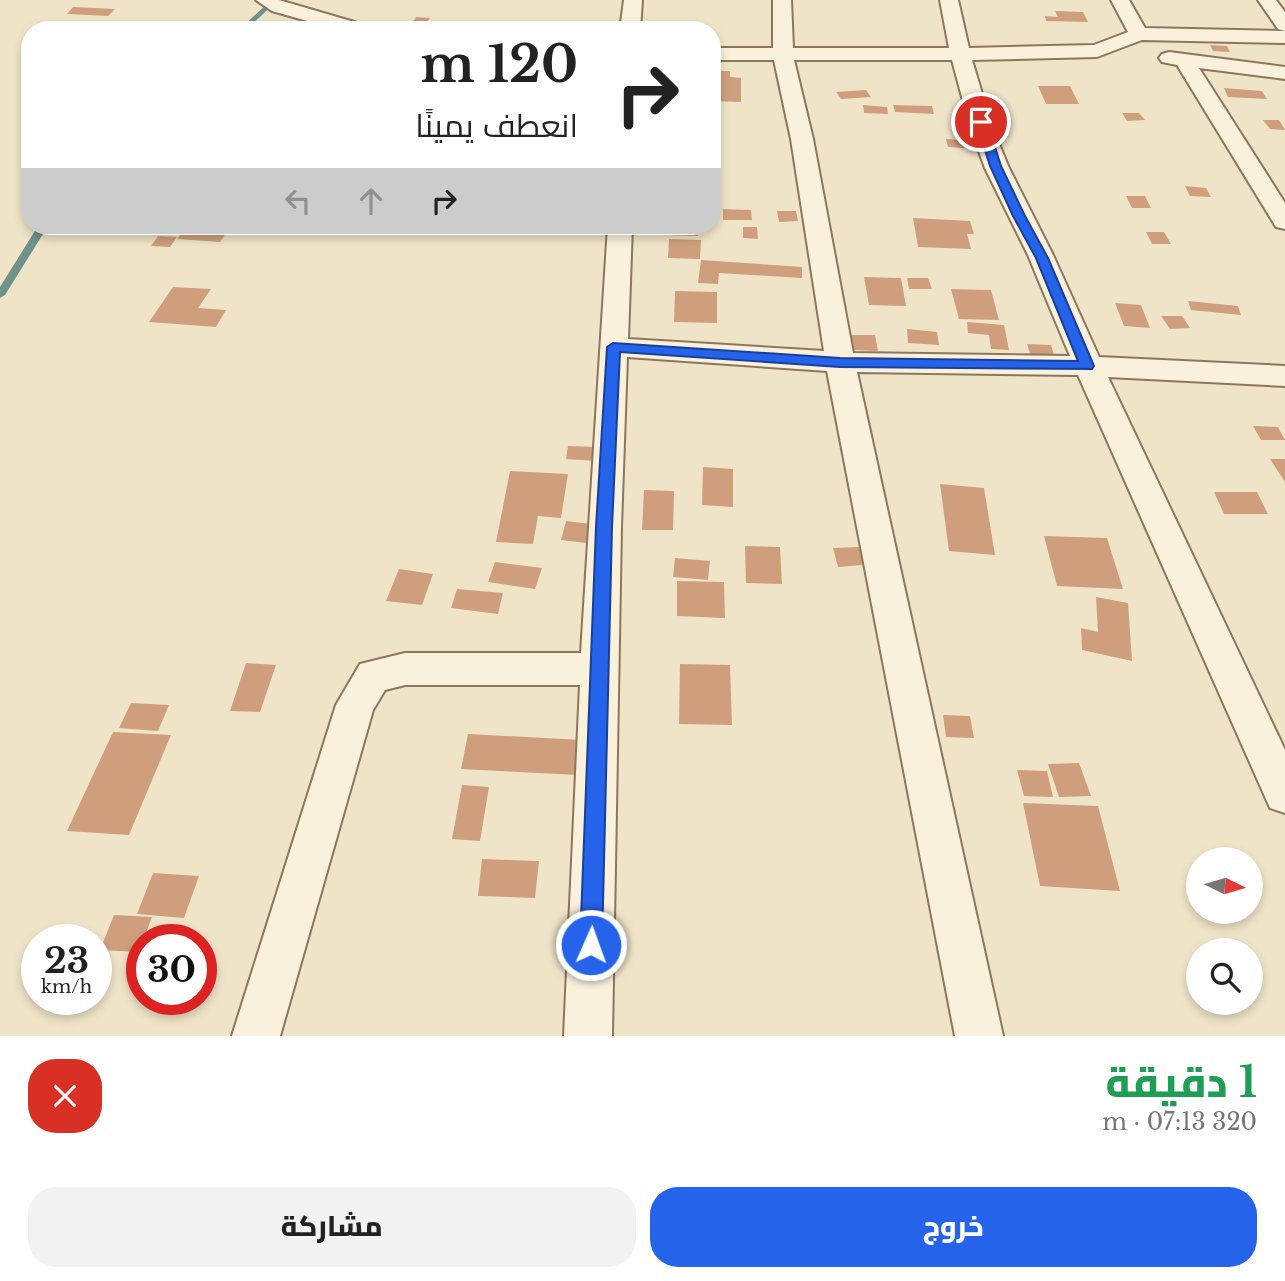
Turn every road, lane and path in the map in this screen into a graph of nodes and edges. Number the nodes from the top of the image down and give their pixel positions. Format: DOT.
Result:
graph roads {
  1 [pos="265,0"];
  2 [pos="633,0"];
  3 [pos="782,0"];
  4 [pos="949,0"];
  5 [pos="1120,0"];
  6 [pos="1267,0"];
  7 [pos="329,21"];
  8 [pos="631,21"];
  9 [pos="1285,25"];
  10 [pos="1139,34"];
  11 [pos="1285,37"];
  12 [pos="1097,51"];
  13 [pos="721,54"];
  14 [pos="783,55"];
  15 [pos="960,56"];
  16 [pos="1185,60"];
  17 [pos="1285,73"];
  18 [pos="1285,222"];
  19 [pos="619,235"];
  20 [pos="613,347"];
  21 [pos="840,362"];
  22 [pos="1087,366"];
  23 [pos="1285,376"];
  24 [pos="599,669"];
  25 [pos="1285,794"];
  26 [pos="256,1036"];
  27 [pos="588,1036"];
  28 [pos="979,1036"];
  1 -- 7 [label="street"];
  2 -- 8 [label="street"];
  3 -- 14 [label="street"];
  4 -- 15 [label="street"];
  5 -- 10 [label="street"];
  6 -- 9 [label="street"];
  10 -- 11 [label="street"];
  10 -- 12 [label="street"];
  12 -- 15 [label="street"];
  12 -- 16 [label="street"];
  13 -- 14 [label="street"];
  14 -- 15 [label="street"];
  14 -- 21 [label="street"];
  15 -- 22 [label="street"];
  16 -- 17 [label="street"];
  16 -- 18 [label="street"];
  19 -- 20 [label="street"];
  20 -- 21 [label="street"];
  20 -- 24 [label="street"];
  21 -- 22 [label="street"];
  21 -- 28 [label="street"];
  22 -- 23 [label="street"];
  22 -- 25 [label="street"];
  24 -- 26 [label="street"];
  24 -- 27 [label="street"];
}
